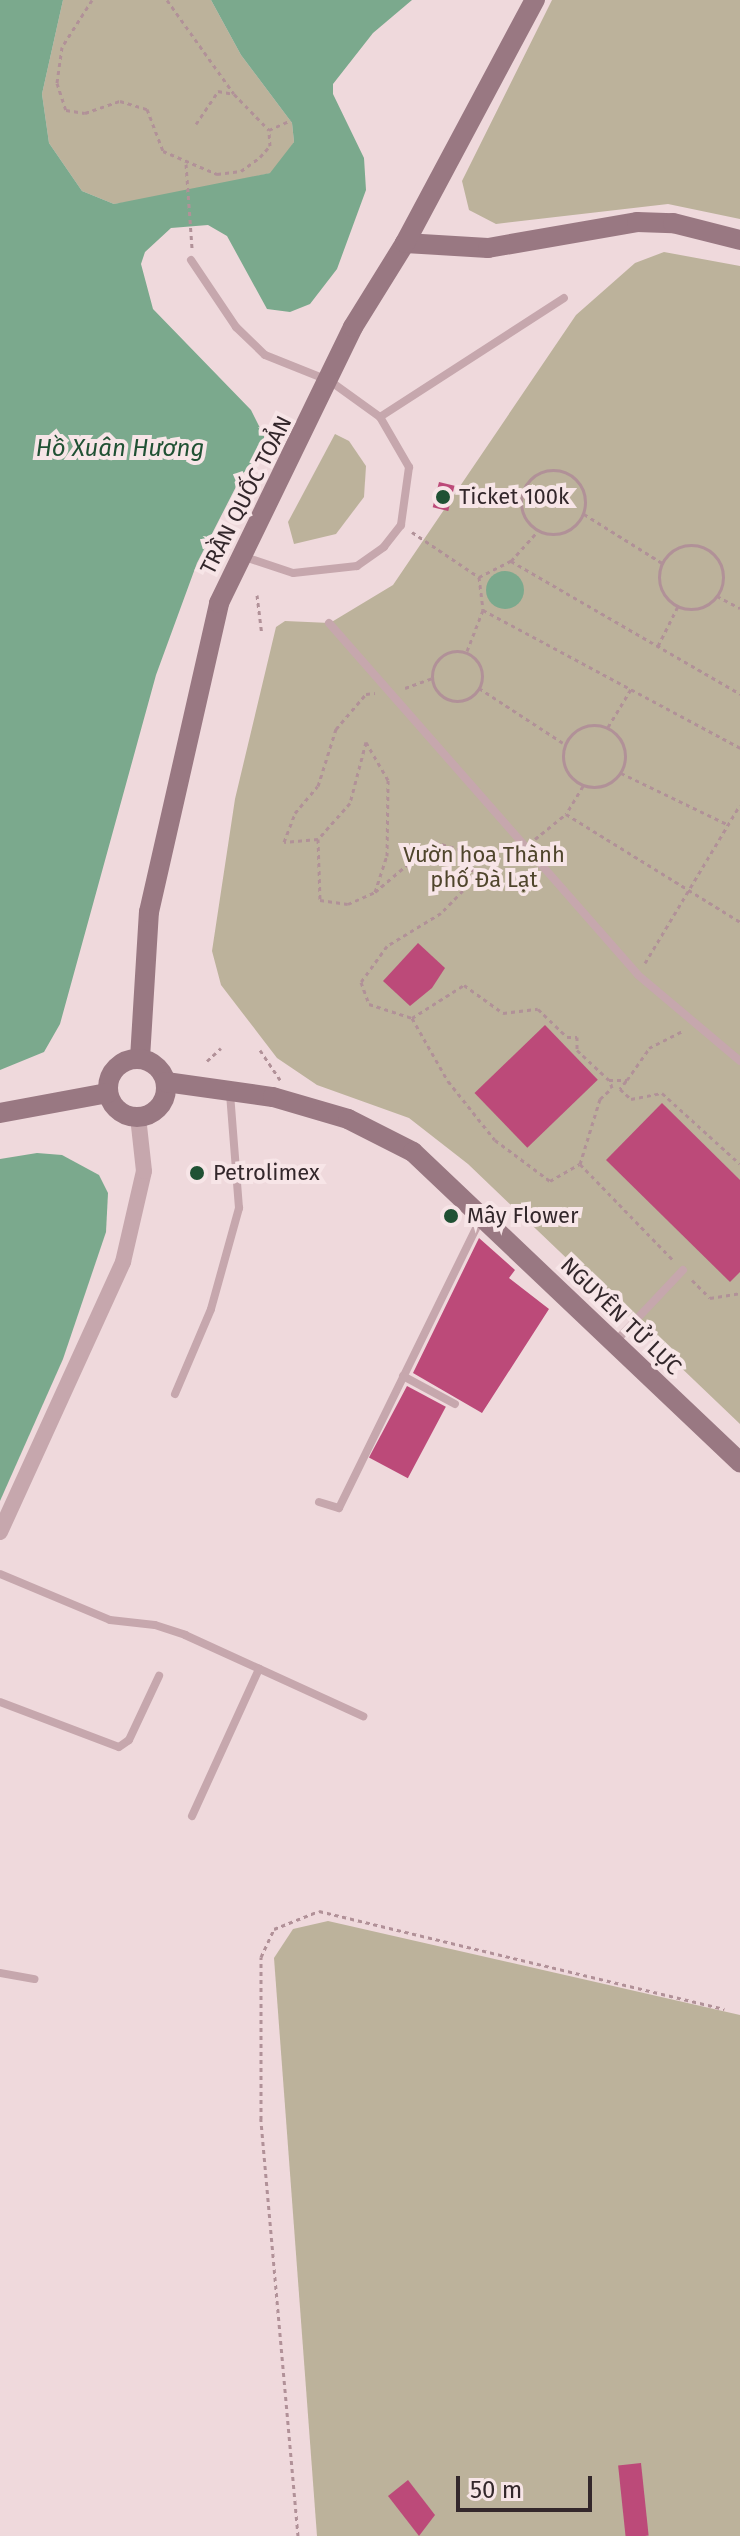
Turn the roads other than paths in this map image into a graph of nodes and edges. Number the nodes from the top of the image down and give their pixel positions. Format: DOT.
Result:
graph roads {
  1 [pos="535,0"];
  2 [pos="740,240"];
  3 [pos="405,243"];
  4 [pos="191,260"];
  5 [pos="564,298"];
  6 [pos="330,381"];
  7 [pos="380,417"];
  8 [pos="241,555"];
  9 [pos="329,623"];
  10 [pos="140,1058"];
  11 [pos="740,1061"];
  12 [pos="166,1082"];
  13 [pos="229,1089"];
  14 [pos="108,1093"];
  15 [pos="0,1113"];
  16 [pos="138,1117"];
  17 [pos="482,1214"];
  18 [pos="683,1270"];
  19 [pos="615,1343"];
  20 [pos="403,1376"];
  21 [pos="175,1394"];
  22 [pos="455,1404"];
  23 [pos="740,1462"];
  24 [pos="319,1502"];
  25 [pos="0,1532"];
  26 [pos="0,1574"];
  27 [pos="259,1669"];
  28 [pos="159,1676"];
  29 [pos="0,1702"];
  30 [pos="363,1716"];
  31 [pos="192,1816"];
  32 [pos="0,1973"];
  33 [pos="34,1979"];
  1 -- 3 [label="main road, TRẦN QUỐC TOẢN"];
  2 -- 3 [label="main road"];
  3 -- 6 [label="main road, TRẦN QUỐC TOẢN"];
  4 -- 6 [label="lane"];
  5 -- 7 [label="lane"];
  6 -- 7 [label="lane"];
  6 -- 8 [label="main road, TRẦN QUỐC TOẢN"];
  7 -- 8 [label="lane"];
  8 -- 10 [label="main road, TRẦN QUỐC TOẢN"];
  9 -- 11 [label="lane"];
  10 -- 12 [label="main road"];
  10 -- 14 [label="main road"];
  12 -- 13 [label="main road, NGUYÊN TỬ LỰC"];
  12 -- 16 [label="main road"];
  13 -- 17 [label="main road, NGUYÊN TỬ LỰC"];
  13 -- 21 [label="lane"];
  14 -- 15 [label="main road"];
  14 -- 16 [label="main road"];
  16 -- 25 [label="street"];
  17 -- 19 [label="main road, NGUYÊN TỬ LỰC"];
  17 -- 20 [label="lane"];
  18 -- 19 [label="lane"];
  19 -- 23 [label="main road, NGUYÊN TỬ LỰC"];
  20 -- 22 [label="lane"];
  20 -- 24 [label="lane"];
  26 -- 27 [label="lane"];
  27 -- 30 [label="lane"];
  27 -- 31 [label="lane"];
  28 -- 29 [label="lane"];
  32 -- 33 [label="lane"];
}
